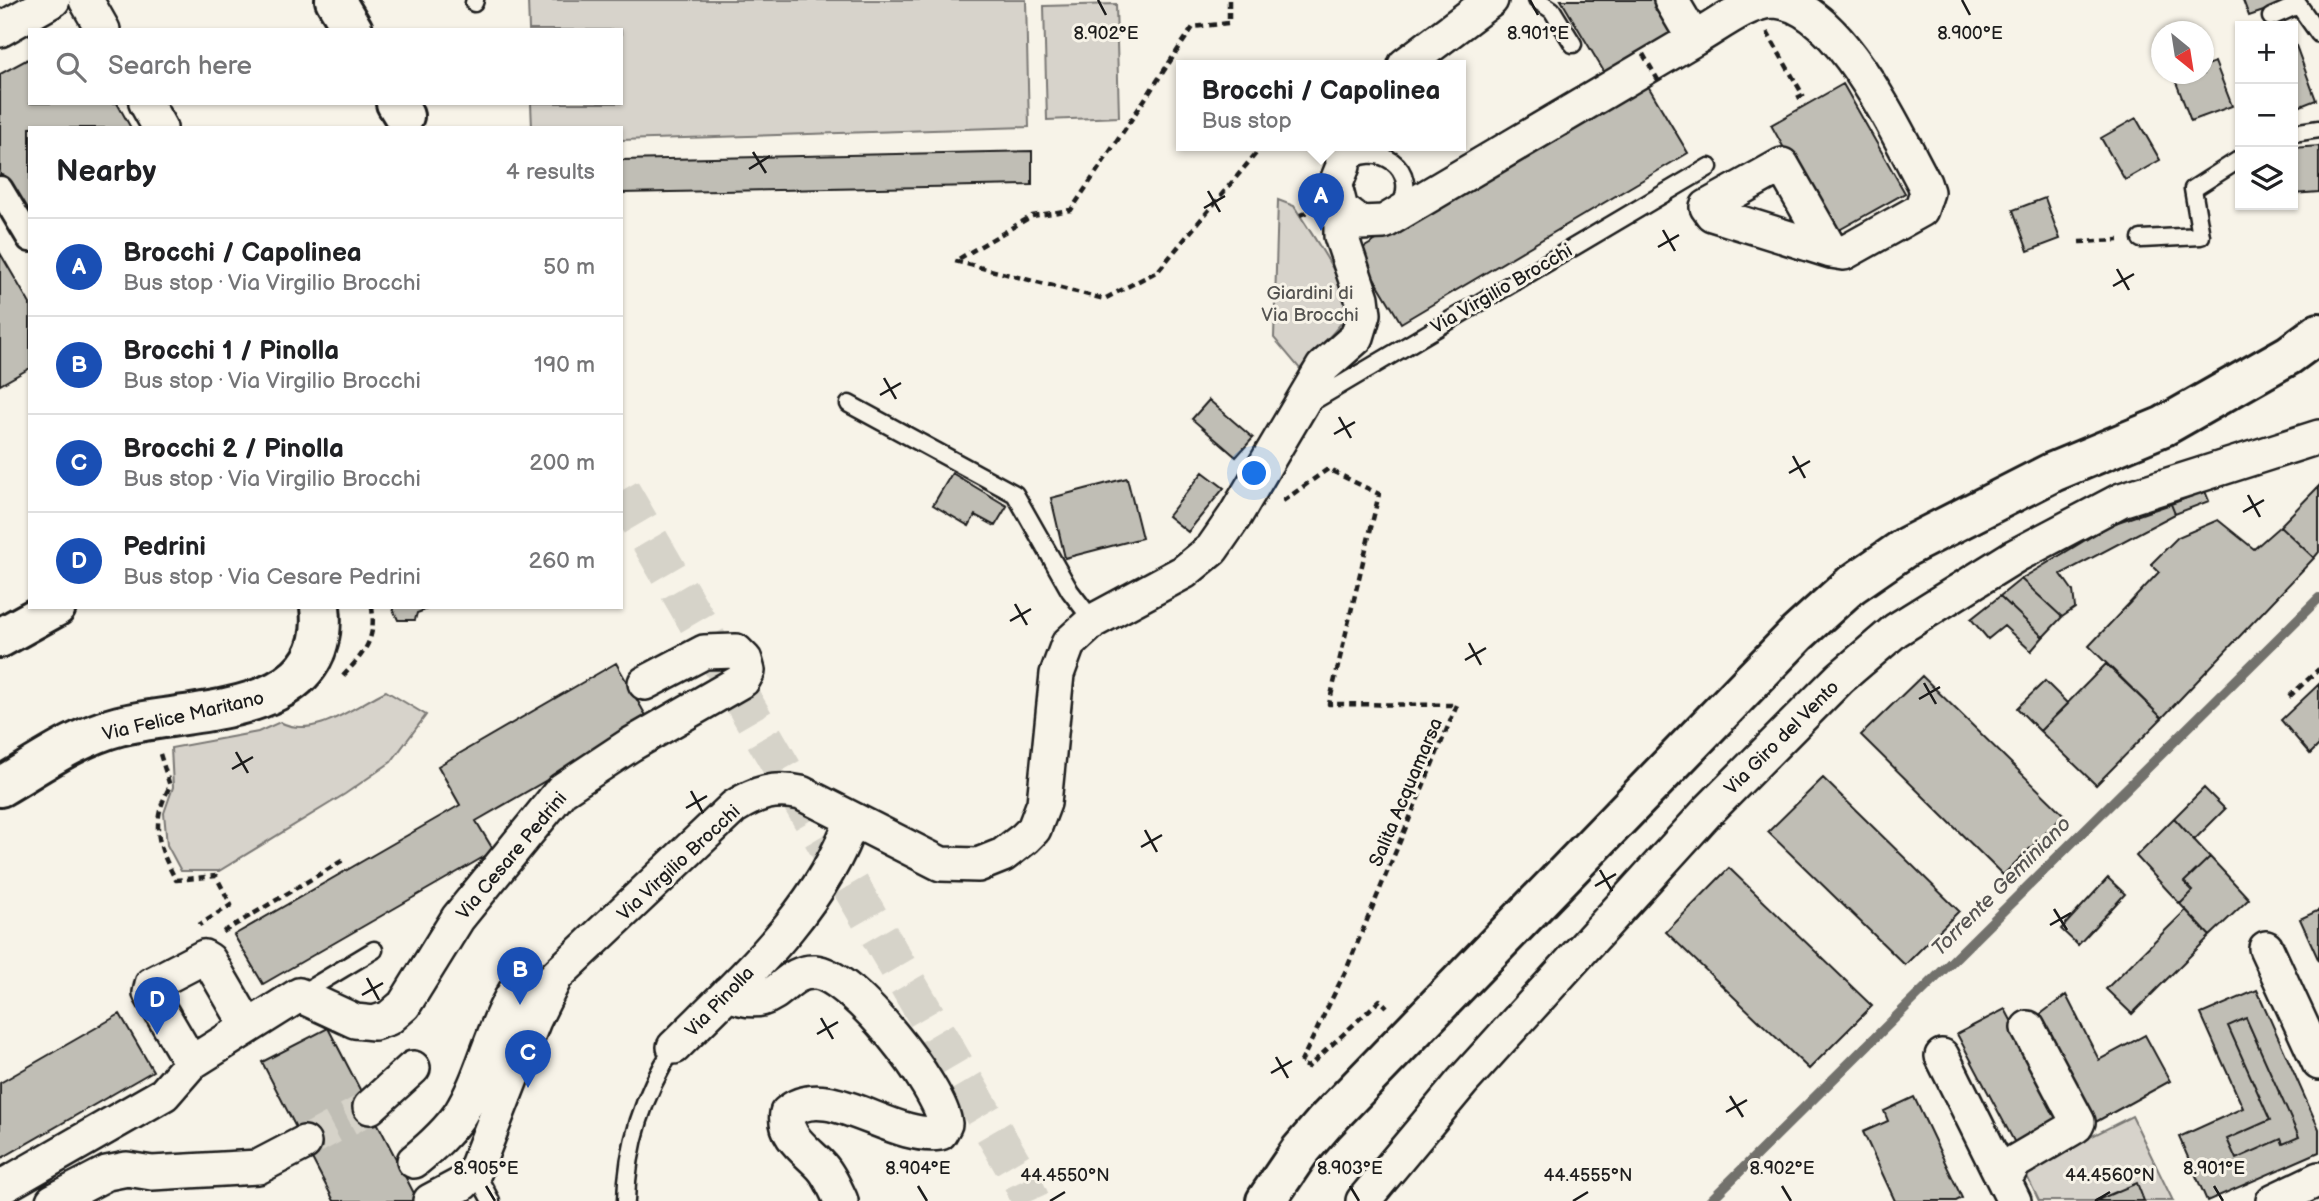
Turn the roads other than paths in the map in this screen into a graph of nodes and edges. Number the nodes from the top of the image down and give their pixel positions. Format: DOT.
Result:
graph roads {
  1 [pos="53,0"];
  2 [pos="86,0"];
  3 [pos="335,0"];
  4 [pos="1491,0"];
  5 [pos="1537,0"];
  6 [pos="1671,0"];
  7 [pos="2296,3"];
  8 [pos="2271,17"];
  9 [pos="102,28"];
  10 [pos="352,28"];
  11 [pos="0,30"];
  12 [pos="2319,34"];
  13 [pos="1694,39"];
  14 [pos="1573,44"];
  15 [pos="1412,60"];
  16 [pos="147,105"];
  17 [pos="159,126"];
  18 [pos="2319,129"];
  19 [pos="2298,132"];
  20 [pos="1342,156"];
  21 [pos="2235,162"];
  22 [pos="1709,167"];
  23 [pos="0,189"];
  24 [pos="1340,209"];
  25 [pos="1394,216"];
  26 [pos="28,236"];
  27 [pos="2141,239"];
  28 [pos="1831,251"];
  29 [pos="2319,333"];
  30 [pos="849,404"];
  31 [pos="1296,412"];
  32 [pos="2319,437"];
  33 [pos="53,609"];
  34 [pos="320,609"];
  35 [pos="1093,621"];
  36 [pos="0,638"];
  37 [pos="645,683"];
  38 [pos="0,787"];
  39 [pos="852,818"];
  40 [pos="2266,948"];
  41 [pos="374,950"];
  42 [pos="551,987"];
  43 [pos="728,993"];
  44 [pos="299,995"];
  45 [pos="247,1026"];
  46 [pos="2028,1028"];
  47 [pos="674,1047"];
  48 [pos="1942,1056"];
  49 [pos="191,1063"];
  50 [pos="2319,1063"];
  51 [pos="413,1068"];
  52 [pos="370,1107"];
  53 [pos="304,1143"];
  54 [pos="414,1161"];
  55 [pos="475,1171"];
  56 [pos="2319,1179"];
  57 [pos="0,1188"];
  58 [pos="2009,1191"];
  59 [pos="52,1201"];
  60 [pos="430,1201"];
  61 [pos="491,1201"];
  62 [pos="626,1201"];
  63 [pos="841,1201"];
  64 [pos="1266,1201"];
  65 [pos="1363,1201"];
  66 [pos="2273,1201"];
  1 -- 11 [label="street"];
  2 -- 9 [label="street"];
  3 -- 10 [label="main road"];
  4 -- 15 [label="street"];
  5 -- 14 [label="lane"];
  6 -- 13 [label="street"];
  7 -- 8 [label="lane"];
  7 -- 12 [label="lane"];
  13 -- 25 [label="street"];
  13 -- 28 [label="street"];
  16 -- 17 [label="street"];
  18 -- 19 [label="lane"];
  20 -- 24 [label="street, Via Virgilio Brocchi"];
  20 -- 25 [label="lane"];
  21 -- 27 [label="lane"];
  22 -- 31 [label="lane, Via Virgilio Brocchi"];
  23 -- 26 [label="street"];
  24 -- 25 [label="street"];
  24 -- 31 [label="street, Via Virgilio Brocchi"];
  29 -- 64 [label="main road"];
  30 -- 35 [label="lane"];
  31 -- 35 [label="street, Via Virgilio Brocchi"];
  32 -- 65 [label="street, Via Giro del Vento"];
  33 -- 36 [label="main road"];
  34 -- 38 [label="main road, Via Felice Maritano"];
  35 -- 39 [label="street, Via Virgilio Brocchi"];
  37 -- 44 [label="street, Via Cesare Pedrini"];
  39 -- 42 [label="street, Via Virgilio Brocchi"];
  39 -- 43 [label="street, Via Pinolla"];
  40 -- 50 [label="street"];
  41 -- 44 [label="lane"];
  42 -- 54 [label="street"];
  42 -- 55 [label="street, Via Virgilio Brocchi"];
  43 -- 47 [label="street, Via Pinolla"];
  43 -- 63 [label="street"];
  44 -- 45 [label="street"];
  45 -- 49 [label="street"];
  45 -- 49 [label="street"];
  46 -- 58 [label="street"];
  47 -- 62 [label="lane, Via Pinolla"];
  48 -- 58 [label="street"];
  49 -- 57 [label="street"];
  51 -- 52 [label="street"];
  53 -- 59 [label="street"];
  55 -- 60 [label="street"];
  55 -- 61 [label="lane"];
  56 -- 66 [label="street"];
}
